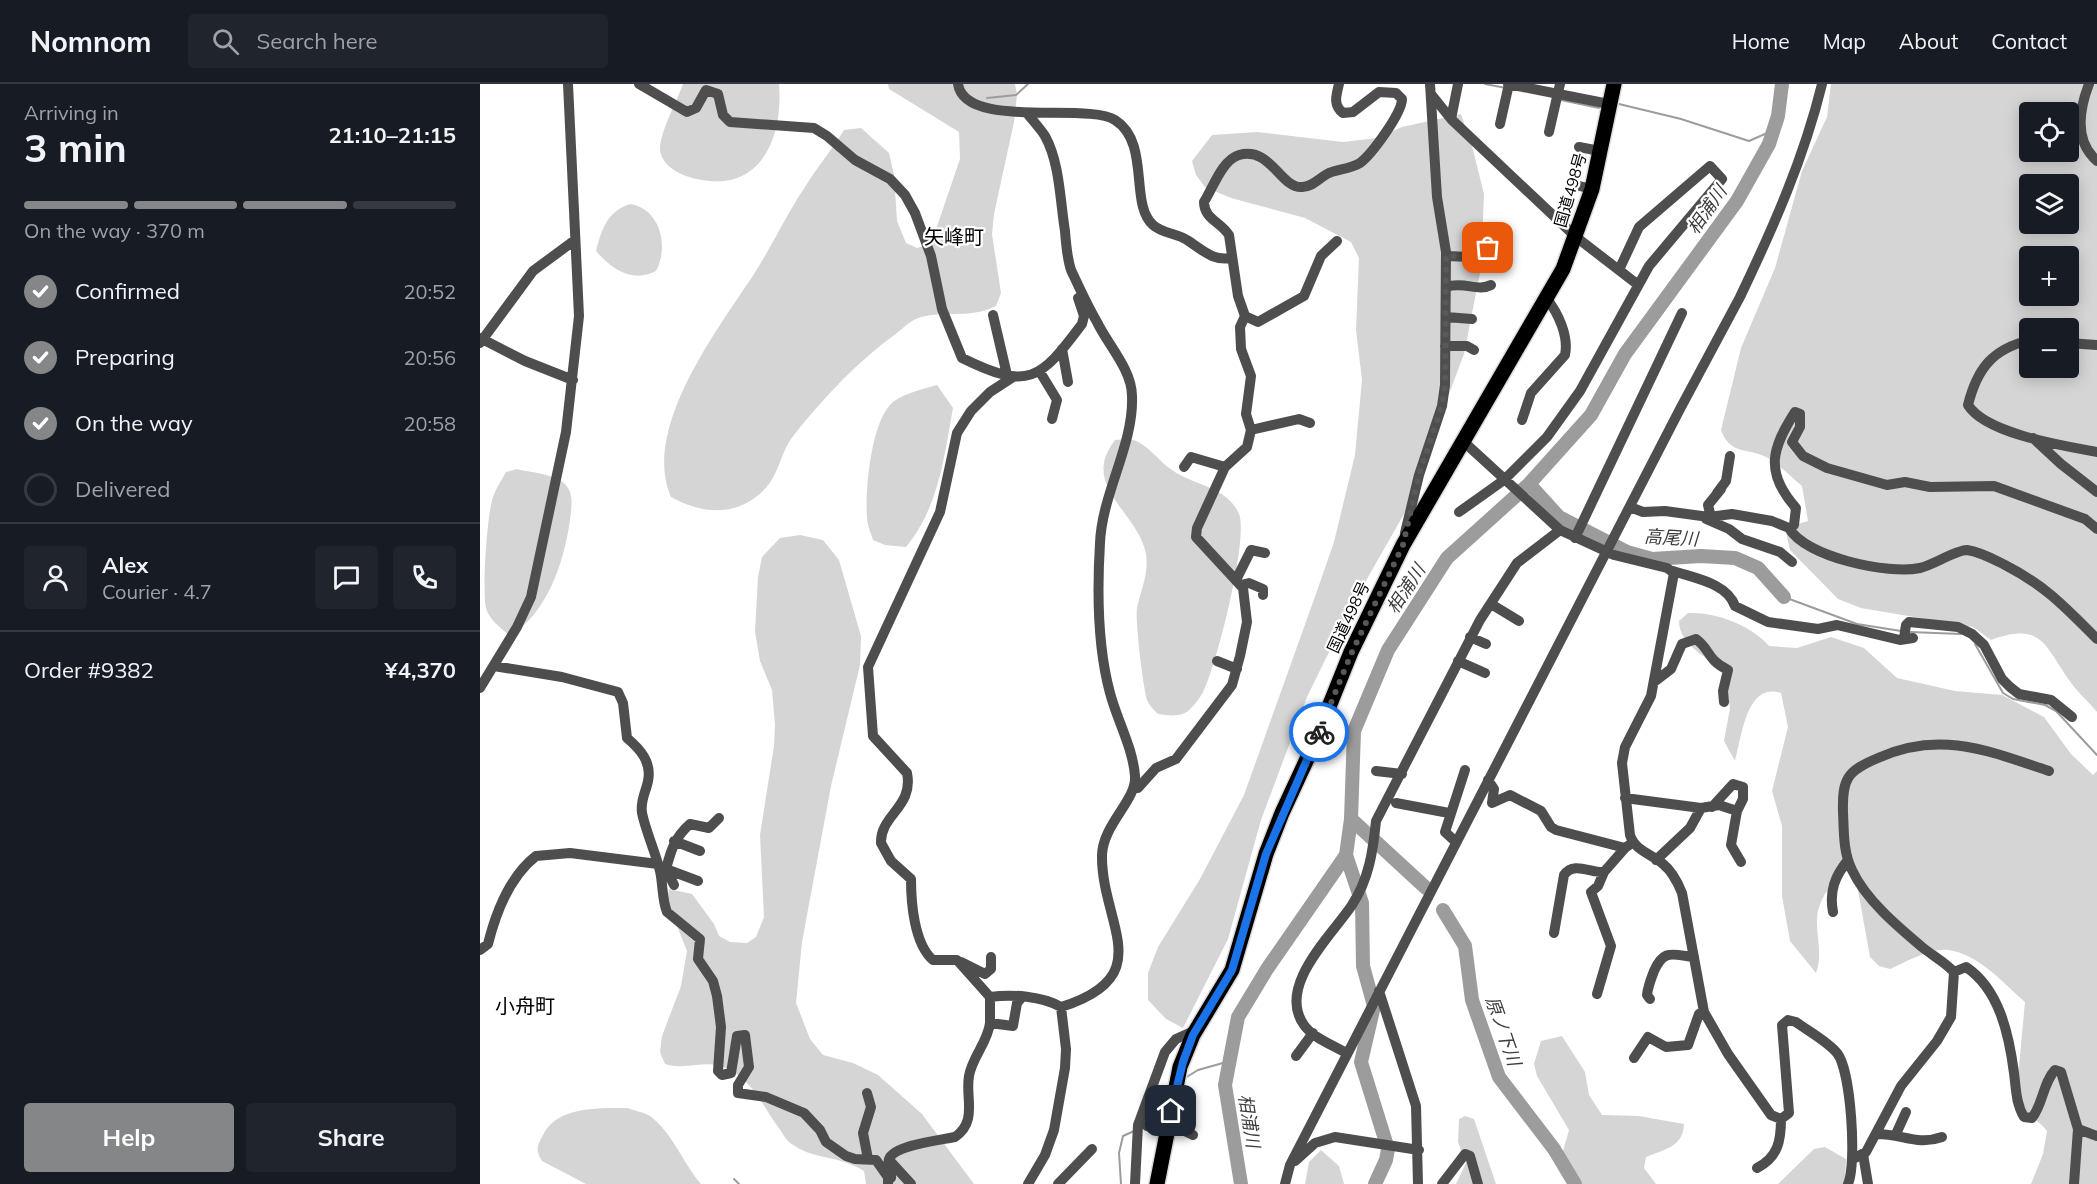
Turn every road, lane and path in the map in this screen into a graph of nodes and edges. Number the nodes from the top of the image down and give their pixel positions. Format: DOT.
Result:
graph roads {
  1 [pos="568,84"];
  2 [pos="639,84"];
  3 [pos="958,84"];
  4 [pos="1338,84"];
  5 [pos="1458,84"];
  6 [pos="1614,84"];
  7 [pos="1822,84"];
  8 [pos="2089,84"];
  9 [pos="1508,86"];
  10 [pos="1431,89"];
  11 [pos="1558,94"];
  12 [pos="1609,104"];
  13 [pos="1027,113"];
  14 [pos="1451,119"];
  15 [pos="1500,124"];
  16 [pos="1549,132"];
  17 [pos="1579,147"];
  18 [pos="1600,151"];
  19 [pos="2097,161"];
  20 [pos="1571,184"];
  21 [pos="1592,189"];
  22 [pos="1576,237"];
  23 [pos="575,240"];
  24 [pos="1337,241"];
  25 [pos="1488,248"];
  26 [pos="1446,256"];
  27 [pos="1231,258"];
  28 [pos="1619,270"];
  29 [pos="1074,275"];
  30 [pos="1637,284"];
  31 [pos="1491,285"];
  32 [pos="1446,287"];
  33 [pos="1547,299"];
  34 [pos="1682,313"];
  35 [pos="993,315"];
  36 [pos="1245,316"];
  37 [pos="1446,317"];
  38 [pos="1472,319"];
  39 [pos="481,340"];
  40 [pos="2019,343"];
  41 [pos="2079,344"];
  42 [pos="2097,345"];
  43 [pos="1445,346"];
  44 [pos="1062,350"];
  45 [pos="1474,350"];
  46 [pos="1041,372"];
  47 [pos="1010,376"];
  48 [pos="573,380"];
  49 [pos="1068,382"];
  50 [pos="1052,419"];
  51 [pos="1522,420"];
  52 [pos="1311,423"];
  53 [pos="1251,430"];
  54 [pos="2033,437"];
  55 [pos="1464,442"];
  56 [pos="2097,452"];
  57 [pos="1730,456"];
  58 [pos="1184,467"];
  59 [pos="1225,467"];
  60 [pos="1506,482"];
  61 [pos="1727,485"];
  62 [pos="2097,492"];
  63 [pos="1717,493"];
  64 [pos="1630,507"];
  65 [pos="1459,512"];
  66 [pos="1705,516"];
  67 [pos="1789,528"];
  68 [pos="2097,529"];
  69 [pos="1560,530"];
  70 [pos="1578,532"];
  71 [pos="1403,545"];
  72 [pos="1610,545"];
  73 [pos="1265,553"];
  74 [pos="1792,562"];
  75 [pos="1673,572"];
  76 [pos="1238,583"];
  77 [pos="1263,595"];
  78 [pos="1491,603"];
  79 [pos="1519,621"];
  80 [pos="1470,637"];
  81 [pos="2097,639"];
  82 [pos="1486,644"];
  83 [pos="1217,661"];
  84 [pos="1458,661"];
  85 [pos="1237,669"];
  86 [pos="487,671"];
  87 [pos="1485,673"];
  88 [pos="1654,682"];
  89 [pos="480,688"];
  90 [pos="1724,702"];
  91 [pos="2072,717"];
  92 [pos="1465,770"];
  93 [pos="1376,771"];
  94 [pos="2049,771"];
  95 [pos="1402,774"];
  96 [pos="1488,780"];
  97 [pos="1138,788"];
  98 [pos="1625,798"];
  99 [pos="1396,802"];
  100 [pos="1706,808"];
  101 [pos="1737,811"];
  102 [pos="1449,813"];
  103 [pos="719,818"];
  104 [pos="674,842"];
  105 [pos="1456,842"];
  106 [pos="1629,845"];
  107 [pos="700,851"];
  108 [pos="1656,860"];
  109 [pos="1848,860"];
  110 [pos="1741,862"];
  111 [pos="661,868"];
  112 [pos="1604,872"];
  113 [pos="698,881"];
  114 [pos="674,885"];
  115 [pos="1596,909"];
  116 [pos="1833,912"];
  117 [pos="1593,923"];
  118 [pos="1554,933"];
  119 [pos="480,950"];
  120 [pos="991,957"];
  121 [pos="1694,957"];
  122 [pos="958,961"];
  123 [pos="1954,972"];
  124 [pos="1380,991"];
  125 [pos="1597,994"];
  126 [pos="990,997"];
  127 [pos="1022,997"];
  128 [pos="1650,999"];
  129 [pos="1061,1007"];
  130 [pos="1704,1012"];
  131 [pos="990,1023"];
  132 [pos="1196,1030"];
  133 [pos="1313,1033"];
  134 [pos="1346,1053"];
  135 [pos="1296,1056"];
  136 [pos="1634,1058"];
  137 [pos="867,1093"];
  138 [pos="1906,1112"];
  139 [pos="1780,1119"];
  140 [pos="1148,1126"];
  141 [pos="1168,1126"];
  142 [pos="2078,1130"];
  143 [pos="1877,1134"];
  144 [pos="1896,1134"];
  145 [pos="1193,1135"];
  146 [pos="2097,1136"];
  147 [pos="1942,1137"];
  148 [pos="1092,1149"];
  149 [pos="1419,1149"];
  150 [pos="1858,1156"];
  151 [pos="868,1159"];
  152 [pos="889,1160"];
  153 [pos="1290,1165"];
  154 [pos="1757,1168"];
  155 [pos="888,1184"];
  156 [pos="911,1184"];
  157 [pos="1028,1184"];
  158 [pos="1058,1184"];
  159 [pos="1135,1184"];
  160 [pos="1157,1184"];
  161 [pos="1285,1184"];
  162 [pos="1418,1184"];
  163 [pos="1442,1184"];
  164 [pos="1478,1184"];
  165 [pos="1848,1184"];
  166 [pos="1868,1184"];
  167 [pos="2074,1184"];
  1 -- 23 [label="street"];
  2 -- 47 [label="street"];
  3 -- 13 [label="street"];
  4 -- 27 [label="street"];
  5 -- 14 [label="street"];
  6 -- 12 [label="highway, 国道498号"];
  7 -- 64 [label="street"];
  8 -- 19 [label="street"];
  9 -- 11 [label="street"];
  9 -- 15 [label="street"];
  10 -- 14 [label="street"];
  10 -- 26 [label="street"];
  11 -- 12 [label="street"];
  11 -- 16 [label="street"];
  12 -- 18 [label="highway, 国道498号"];
  13 -- 27 [label="street"];
  13 -- 29 [label="street"];
  14 -- 22 [label="street"];
  17 -- 18 [label="street"];
  18 -- 21 [label="highway, 国道498号"];
  20 -- 21 [label="street"];
  21 -- 22 [label="highway, 国道498号"];
  22 -- 28 [label="street"];
  22 -- 33 [label="highway, 国道498号"];
  23 -- 39 [label="street"];
  23 -- 48 [label="street"];
  24 -- 36 [label="street"];
  25 -- 26 [label="street"];
  26 -- 32 [label="street"];
  27 -- 36 [label="street"];
  28 -- 30 [label="street"];
  28 -- 30 [label="street"];
  29 -- 44 [label="street"];
  29 -- 129 [label="street"];
  30 -- 60 [label="street"];
  31 -- 32 [label="street"];
  32 -- 37 [label="street"];
  33 -- 51 [label="street"];
  33 -- 55 [label="highway, 国道498号"];
  34 -- 70 [label="street"];
  35 -- 47 [label="street"];
  36 -- 53 [label="street"];
  37 -- 38 [label="street"];
  37 -- 43 [label="street"];
  39 -- 48 [label="street"];
  40 -- 54 [label="street"];
  41 -- 42 [label="street"];
  43 -- 45 [label="street"];
  43 -- 71 [label="street"];
  44 -- 46 [label="street"];
  44 -- 49 [label="street"];
  46 -- 47 [label="street"];
  46 -- 50 [label="street"];
  47 -- 122 [label="street"];
  48 -- 86 [label="street"];
  52 -- 53 [label="street"];
  53 -- 59 [label="street"];
  54 -- 56 [label="street"];
  54 -- 62 [label="street"];
  55 -- 60 [label="street"];
  55 -- 71 [label="highway, 国道498号"];
  57 -- 63 [label="street"];
  58 -- 59 [label="street"];
  59 -- 76 [label="street"];
  60 -- 65 [label="street"];
  60 -- 69 [label="street"];
  61 -- 63 [label="street"];
  63 -- 66 [label="street"];
  64 -- 66 [label="street"];
  64 -- 72 [label="street"];
  66 -- 67 [label="street"];
  66 -- 74 [label="street"];
  67 -- 68 [label="street"];
  67 -- 81 [label="street"];
  69 -- 70 [label="street"];
  69 -- 78 [label="street"];
  70 -- 72 [label="street"];
  71 -- 132 [label="highway, 国道498号"];
  72 -- 75 [label="street"];
  72 -- 96 [label="street"];
  73 -- 76 [label="street"];
  75 -- 88 [label="street"];
  75 -- 91 [label="street"];
  76 -- 77 [label="street"];
  76 -- 85 [label="street"];
  78 -- 79 [label="street"];
  78 -- 80 [label="street"];
  80 -- 82 [label="street"];
  80 -- 84 [label="street"];
  83 -- 85 [label="street"];
  84 -- 87 [label="street"];
  84 -- 95 [label="street"];
  85 -- 97 [label="street"];
  86 -- 89 [label="street"];
  86 -- 111 [label="street"];
  88 -- 90 [label="street"];
  88 -- 98 [label="street"];
  92 -- 102 [label="street"];
  93 -- 95 [label="street"];
  94 -- 109 [label="street"];
  95 -- 133 [label="street"];
  96 -- 105 [label="street"];
  96 -- 106 [label="street"];
  98 -- 100 [label="street"];
  98 -- 106 [label="street"];
  99 -- 102 [label="street"];
  100 -- 101 [label="street"];
  100 -- 101 [label="street"];
  100 -- 108 [label="street"];
  101 -- 110 [label="street"];
  102 -- 105 [label="street"];
  103 -- 104 [label="street"];
  104 -- 107 [label="street"];
  104 -- 111 [label="street"];
  105 -- 124 [label="street"];
  106 -- 108 [label="street"];
  106 -- 112 [label="street"];
  108 -- 121 [label="street"];
  109 -- 116 [label="street"];
  109 -- 123 [label="street"];
  111 -- 113 [label="street"];
  111 -- 114 [label="street"];
  111 -- 119 [label="street"];
  111 -- 151 [label="street"];
  112 -- 115 [label="street"];
  112 -- 118 [label="street"];
  115 -- 117 [label="street"];
  115 -- 125 [label="street"];
  120 -- 122 [label="street"];
  121 -- 128 [label="street"];
  121 -- 130 [label="street"];
  122 -- 126 [label="street"];
  123 -- 142 [label="street"];
  123 -- 143 [label="street"];
  124 -- 134 [label="street"];
  124 -- 149 [label="street"];
  126 -- 127 [label="street"];
  126 -- 131 [label="street"];
  127 -- 129 [label="street"];
  127 -- 131 [label="street"];
  129 -- 157 [label="street"];
  130 -- 136 [label="street"];
  130 -- 139 [label="street"];
  131 -- 152 [label="street"];
  132 -- 141 [label="highway, 国道498号"];
  132 -- 159 [label="street"];
  133 -- 134 [label="street"];
  133 -- 135 [label="street"];
  134 -- 153 [label="street"];
  137 -- 151 [label="street"];
  138 -- 144 [label="street"];
  139 -- 150 [label="street"];
  139 -- 154 [label="street"];
  140 -- 141 [label="street"];
  141 -- 145 [label="street"];
  141 -- 160 [label="highway, 国道498号"];
  142 -- 146 [label="street"];
  142 -- 167 [label="street"];
  143 -- 144 [label="street"];
  143 -- 150 [label="street"];
  144 -- 147 [label="street"];
  148 -- 158 [label="street"];
  149 -- 153 [label="street"];
  149 -- 162 [label="street"];
  150 -- 165 [label="street"];
  150 -- 166 [label="street"];
  151 -- 155 [label="street"];
  152 -- 155 [label="street"];
  152 -- 156 [label="street"];
  153 -- 161 [label="street"];
  163 -- 164 [label="street"];
}
